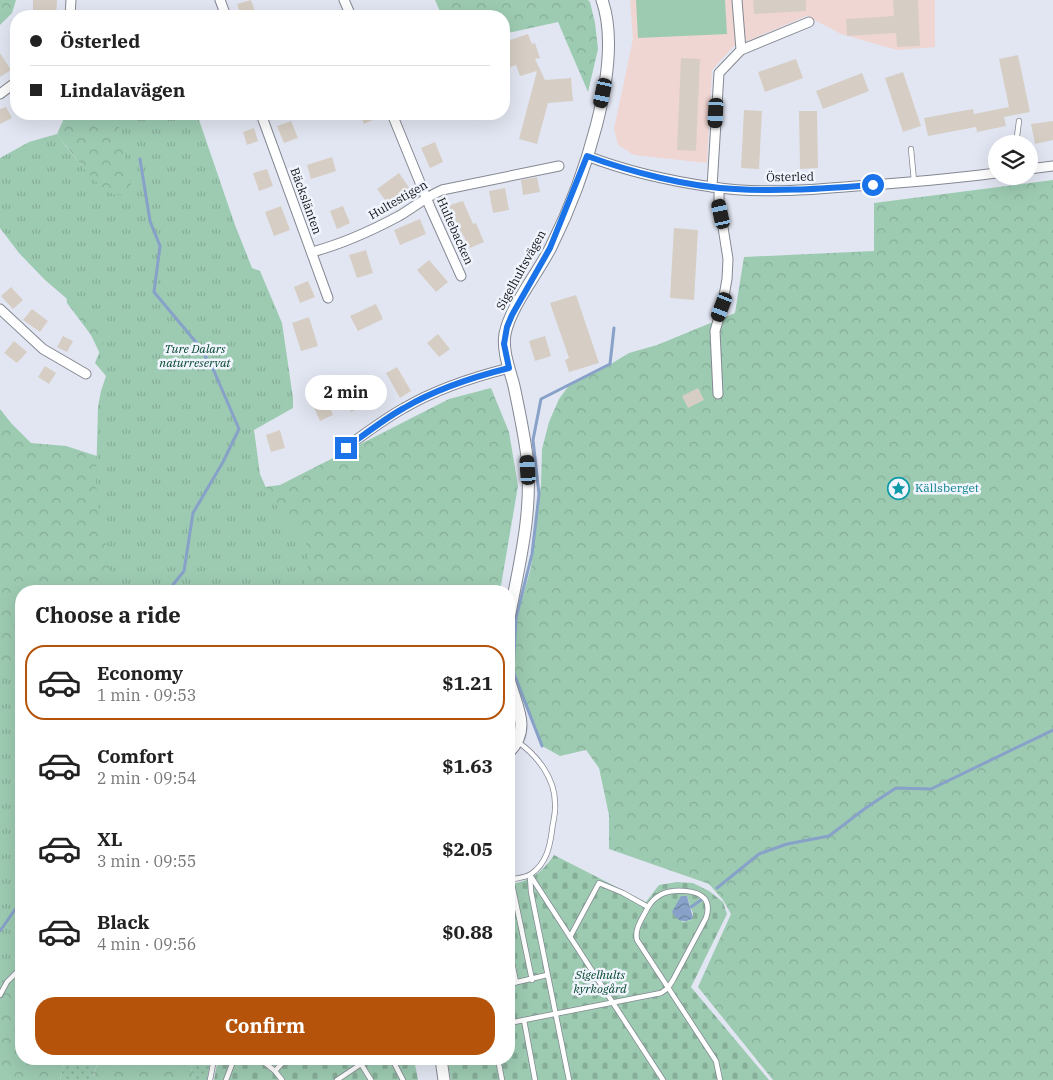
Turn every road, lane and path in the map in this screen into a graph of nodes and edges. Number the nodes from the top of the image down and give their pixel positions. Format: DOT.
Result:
graph roads {
  1 [pos="602,0"];
  2 [pos="738,0"];
  3 [pos="808,22"];
  4 [pos="741,50"];
  5 [pos="263,120"];
  6 [pos="394,120"];
  7 [pos="1019,121"];
  8 [pos="1017,135"];
  9 [pos="911,149"];
  10 [pos="587,156"];
  11 [pos="559,166"];
  12 [pos="1053,166"];
  13 [pos="1038,168"];
  14 [pos="988,174"];
  15 [pos="914,182"];
  16 [pos="715,188"];
  17 [pos="426,197"];
  18 [pos="312,252"];
  19 [pos="461,276"];
  20 [pos="328,298"];
  21 [pos="0,309"];
  22 [pos="509,368"];
  23 [pos="86,374"];
  24 [pos="718,394"];
  25 [pos="346,448"];
  26 [pos="515,585"];
  27 [pos="515,698"];
  28 [pos="517,742"];
  29 [pos="515,744"];
  30 [pos="530,875"];
  31 [pos="515,878"];
  32 [pos="515,902"];
  33 [pos="648,907"];
  34 [pos="570,937"];
  35 [pos="15,974"];
  36 [pos="547,975"];
  37 [pos="515,977"];
  38 [pos="532,980"];
  39 [pos="516,982"];
  40 [pos="668,988"];
  41 [pos="1,992"];
  42 [pos="612,1002"];
  43 [pos="555,1014"];
  44 [pos="524,1020"];
  45 [pos="515,1022"];
  46 [pos="213,1065"];
  47 [pos="232,1065"];
  48 [pos="267,1065"];
  49 [pos="280,1065"];
  50 [pos="360,1065"];
  51 [pos="362,1065"];
  52 [pos="395,1065"];
  53 [pos="442,1065"];
  54 [pos="499,1065"];
  55 [pos="274,1071"];
  56 [pos="210,1080"];
  57 [pos="226,1080"];
  58 [pos="282,1080"];
  59 [pos="337,1080"];
  60 [pos="371,1080"];
  61 [pos="403,1080"];
  62 [pos="444,1080"];
  63 [pos="502,1080"];
  64 [pos="536,1080"];
  65 [pos="568,1080"];
  66 [pos="663,1080"];
  67 [pos="720,1080"];
  1 -- 10 [label="street, Sigelhultsvägen"];
  2 -- 4 [label="street"];
  3 -- 4 [label="street"];
  4 -- 16 [label="street"];
  5 -- 18 [label="street, Bäckslänten"];
  6 -- 17 [label="street, Hultebacken"];
  7 -- 8 [label="lane"];
  9 -- 15 [label="lane"];
  10 -- 16 [label="street, Österled"];
  10 -- 22 [label="street, Sigelhultsvägen"];
  11 -- 17 [label="street, Hultestigen"];
  12 -- 13 [label="street"];
  14 -- 15 [label="street, Österled"];
  15 -- 16 [label="street, Österled"];
  16 -- 24 [label="street"];
  17 -- 18 [label="street, Hultestigen"];
  17 -- 19 [label="street, Hultebacken"];
  18 -- 20 [label="street, Bäckslänten"];
  21 -- 23 [label="street"];
  22 -- 25 [label="street"];
  22 -- 26 [label="street, Sigelhultsvägen"];
  27 -- 28 [label="street"];
  28 -- 29 [label="street"];
  28 -- 30 [label="lane"];
  30 -- 31 [label="lane"];
  30 -- 34 [label="lane"];
  30 -- 36 [label="lane"];
  32 -- 38 [label="lane"];
  33 -- 34 [label="lane"];
  33 -- 40 [label="lane"];
  33 -- 40 [label="lane"];
  34 -- 42 [label="lane"];
  35 -- 41 [label="lane"];
  36 -- 38 [label="lane"];
  36 -- 43 [label="lane"];
  37 -- 39 [label="lane"];
  38 -- 39 [label="lane"];
  40 -- 42 [label="lane"];
  40 -- 67 [label="lane"];
  42 -- 43 [label="lane"];
  42 -- 66 [label="lane"];
  43 -- 44 [label="lane"];
  43 -- 65 [label="lane"];
  44 -- 45 [label="lane"];
  44 -- 64 [label="lane"];
  46 -- 56 [label="lane"];
  47 -- 57 [label="lane"];
  48 -- 55 [label="lane"];
  49 -- 55 [label="lane"];
  50 -- 59 [label="lane"];
  51 -- 60 [label="lane"];
  52 -- 61 [label="lane"];
  53 -- 62 [label="street"];
  54 -- 63 [label="lane"];
  55 -- 58 [label="lane"];
}
